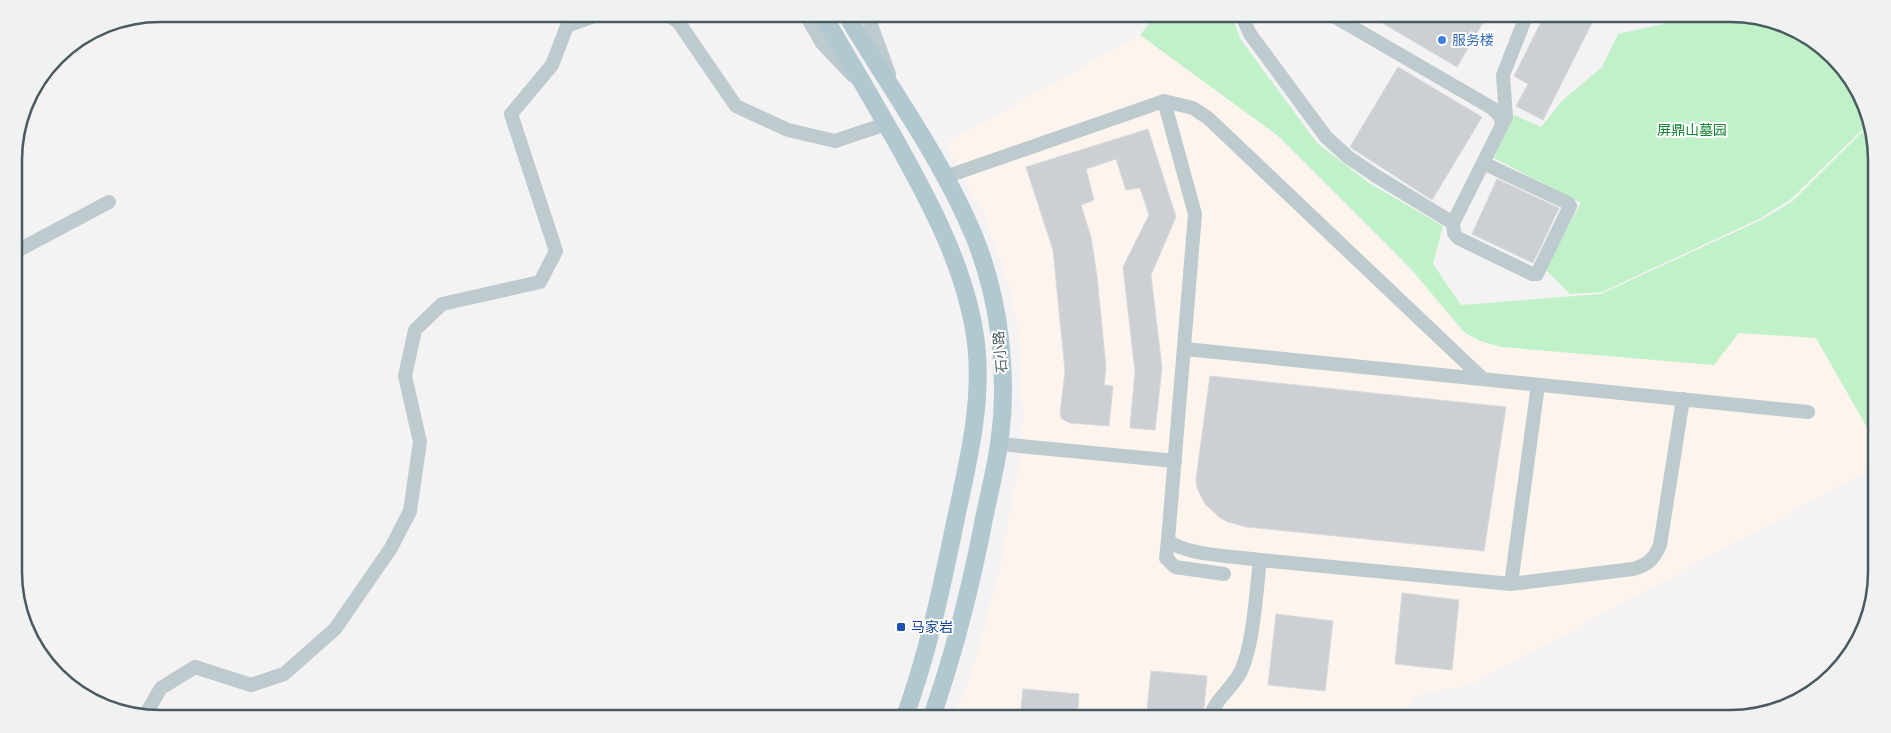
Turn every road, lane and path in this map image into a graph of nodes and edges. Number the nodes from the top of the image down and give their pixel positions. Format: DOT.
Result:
graph roads {
  1 [pos="578,22"];
  2 [pos="678,22"];
  3 [pos="810,22"];
  4 [pos="827,22"];
  5 [pos="850,22"];
  6 [pos="870,22"];
  7 [pos="879,22"];
  8 [pos="1245,22"];
  9 [pos="1344,22"];
  10 [pos="1524,22"];
  11 [pos="879,46"];
  12 [pos="895,93"];
  13 [pos="871,94"];
  14 [pos="1164,101"];
  15 [pos="1503,123"];
  16 [pos="886,124"];
  17 [pos="1483,163"];
  18 [pos="945,177"];
  19 [pos="109,202"];
  20 [pos="1453,223"];
  21 [pos="23,248"];
  22 [pos="1185,349"];
  23 [pos="1483,379"];
  24 [pos="1538,385"];
  25 [pos="1683,399"];
  26 [pos="1808,412"];
  27 [pos="999,444"];
  28 [pos="1175,461"];
  29 [pos="1168,540"];
  30 [pos="1260,560"];
  31 [pos="1224,574"];
  32 [pos="1511,584"];
  33 [pos="148,709"];
  34 [pos="907,710"];
  35 [pos="935,710"];
  36 [pos="1213,710"];
  1 -- 33 [label="street"];
  2 -- 16 [label="street"];
  3 -- 13 [label="street"];
  4 -- 13 [label="main road, 石小路"];
  5 -- 12 [label="main road, 石小路"];
  6 -- 11 [label="street"];
  7 -- 11 [label="street"];
  8 -- 20 [label="street"];
  9 -- 15 [label="street"];
  10 -- 15 [label="street"];
  11 -- 12 [label="street"];
  12 -- 18 [label="main road, 石小路"];
  13 -- 16 [label="main road, 石小路"];
  14 -- 18 [label="street"];
  14 -- 22 [label="street"];
  14 -- 23 [label="street"];
  15 -- 17 [label="street"];
  16 -- 34 [label="main road, 石小路"];
  17 -- 20 [label="street"];
  17 -- 20 [label="street"];
  18 -- 27 [label="main road, 石小路"];
  19 -- 21 [label="street"];
  22 -- 23 [label="street"];
  22 -- 28 [label="street"];
  23 -- 24 [label="street"];
  24 -- 25 [label="street"];
  24 -- 32 [label="street"];
  25 -- 26 [label="street"];
  25 -- 32 [label="street"];
  27 -- 28 [label="street"];
  27 -- 35 [label="main road, 石小路"];
  28 -- 29 [label="street"];
  29 -- 30 [label="street"];
  29 -- 31 [label="street"];
  30 -- 32 [label="street"];
  30 -- 36 [label="street"];
}
